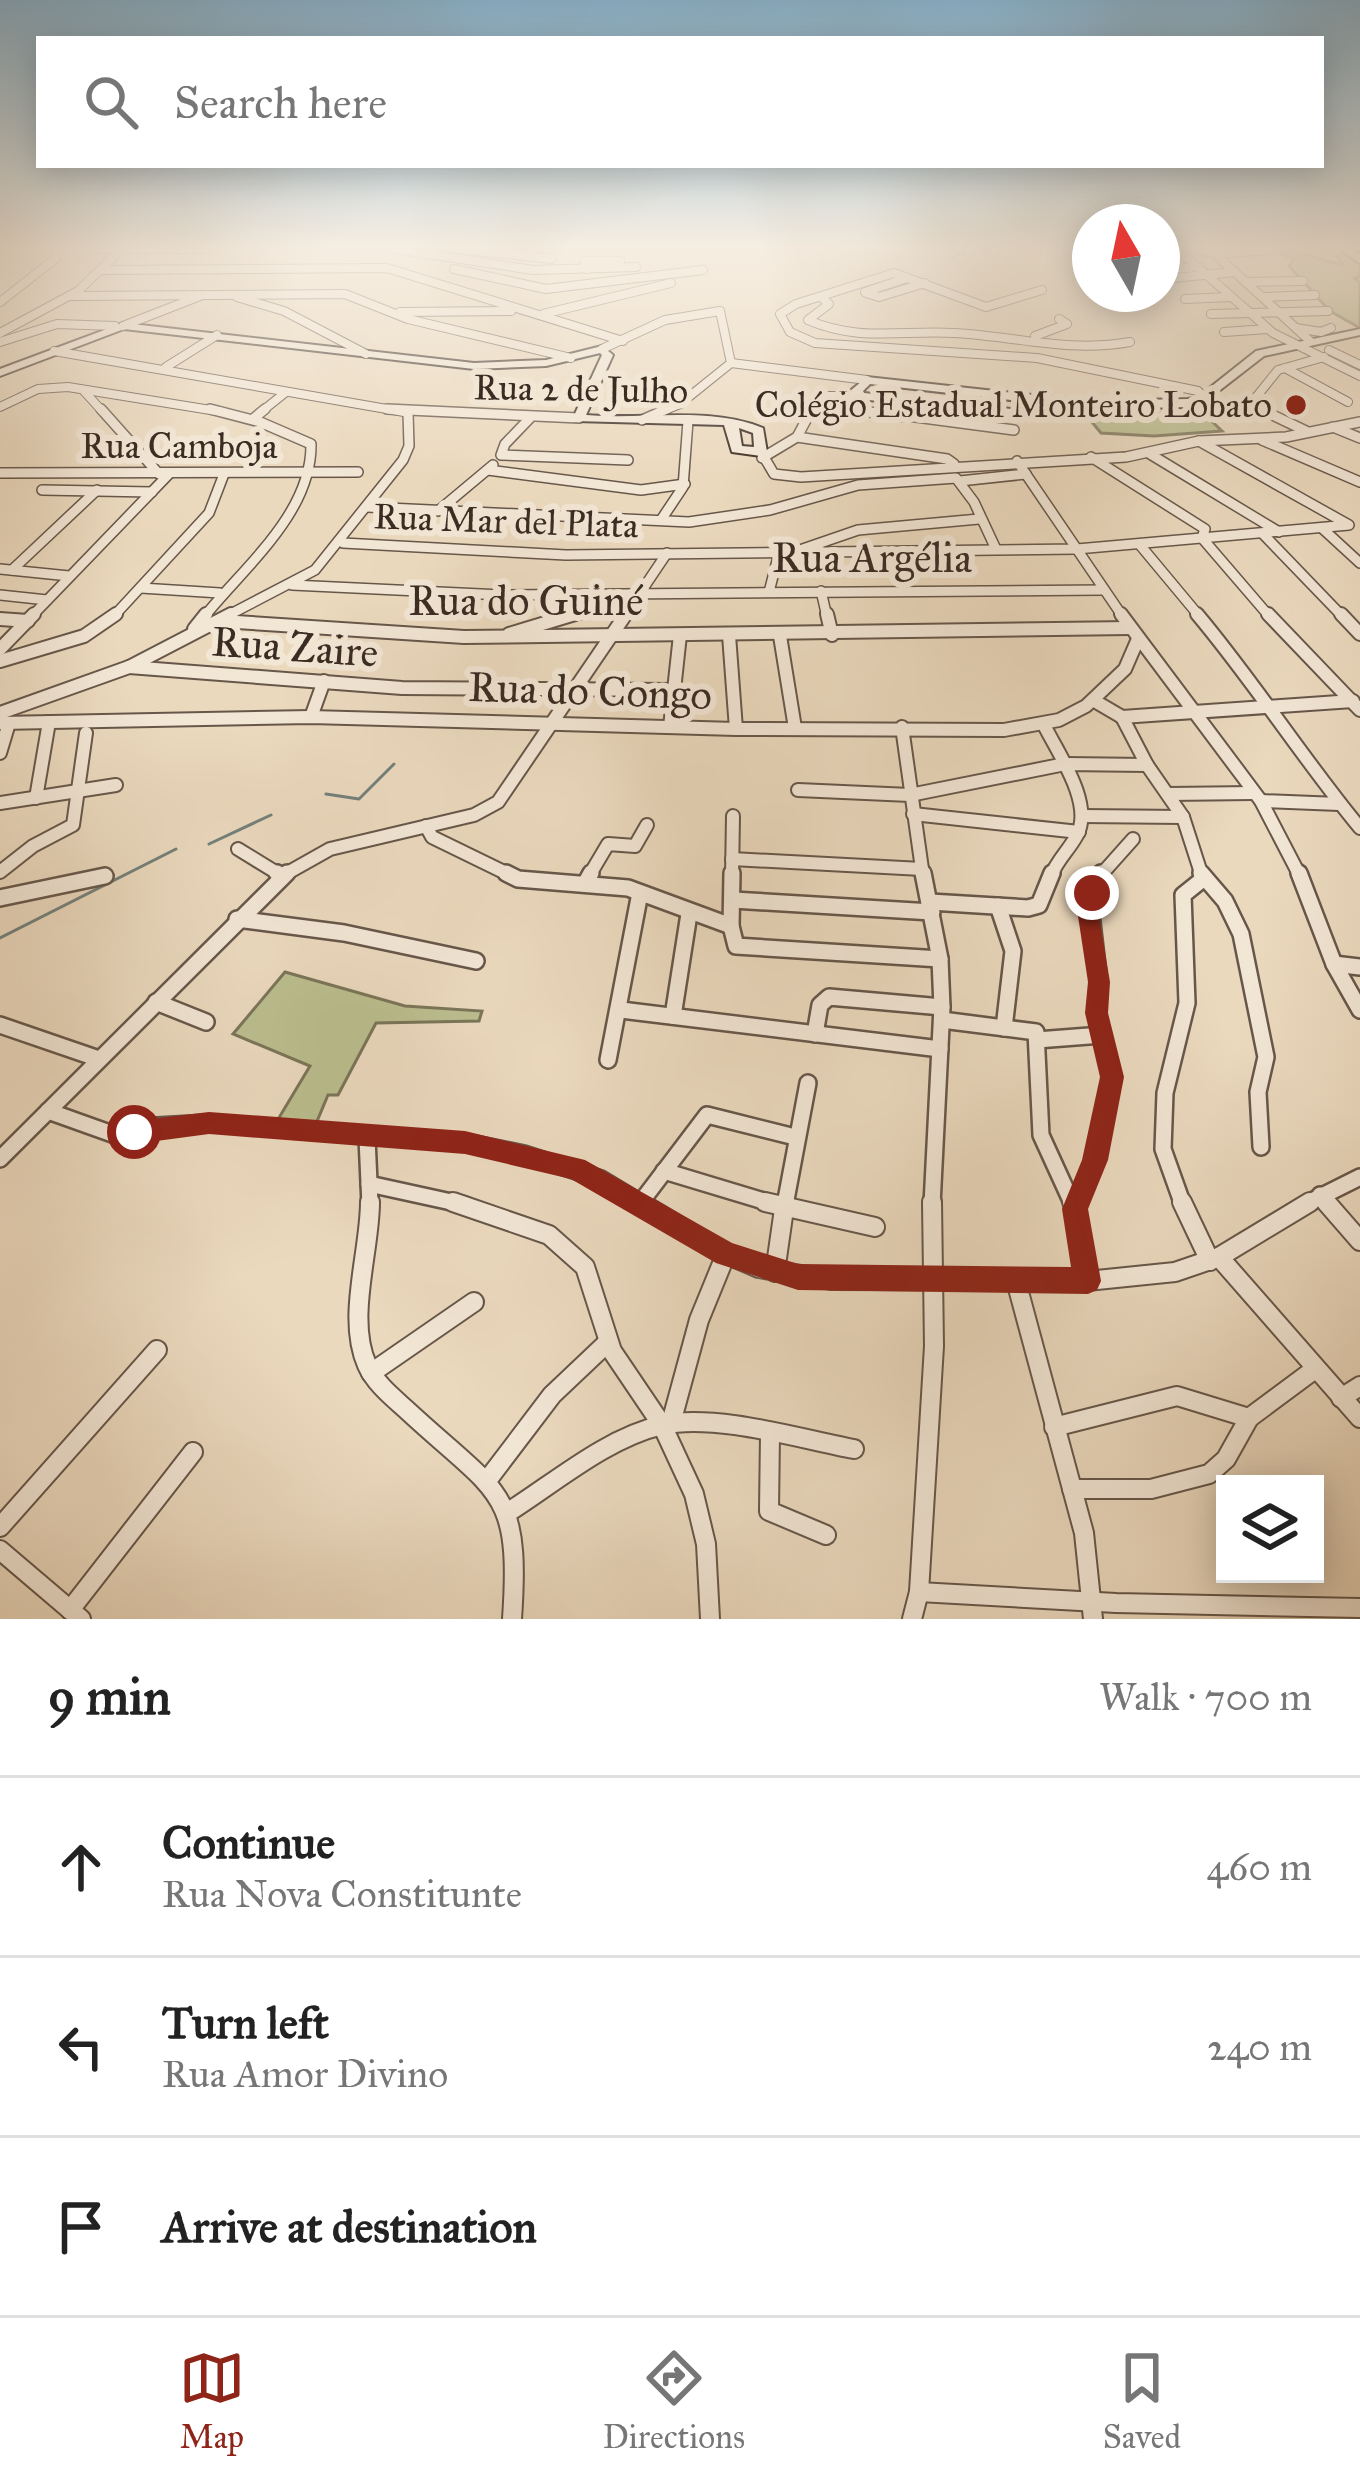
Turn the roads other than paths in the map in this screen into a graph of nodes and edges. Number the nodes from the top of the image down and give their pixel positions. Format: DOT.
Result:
graph roads {
  1 [pos="53,325"];
  2 [pos="74,325"];
  3 [pos="123,325"];
  4 [pos="310,325"];
  5 [pos="442,325"];
  6 [pos="573,325"];
  7 [pos="660,325"];
  8 [pos="724,325"];
  9 [pos="786,325"];
  10 [pos="820,325"];
  11 [pos="1066,325"];
  12 [pos="1264,325"];
  13 [pos="1291,325"];
  14 [pos="119,326"];
  15 [pos="1294,328"];
  16 [pos="1331,328"];
  17 [pos="1269,329"];
  18 [pos="1224,332"];
  19 [pos="1360,332"];
  20 [pos="0,333"];
  21 [pos="217,335"];
  22 [pos="1028,339"];
  23 [pos="623,340"];
  24 [pos="1130,342"];
  25 [pos="1306,342"];
  26 [pos="602,349"];
  27 [pos="55,351"];
  28 [pos="366,354"];
  29 [pos="1325,356"];
  30 [pos="571,358"];
  31 [pos="731,363"];
  32 [pos="1358,363"];
  33 [pos="1284,367"];
  34 [pos="165,368"];
  35 [pos="0,374"];
  36 [pos="1360,376"];
  37 [pos="867,380"];
  38 [pos="83,390"];
  39 [pos="286,392"];
  40 [pos="1195,395"];
  41 [pos="861,396"];
  42 [pos="1348,402"];
  43 [pos="1088,405"];
  44 [pos="819,406"];
  45 [pos="1249,406"];
  46 [pos="0,407"];
  47 [pos="408,413"];
  48 [pos="531,417"];
  49 [pos="579,418"];
  50 [pos="253,419"];
  51 [pos="641,421"];
  52 [pos="688,421"];
  53 [pos="1360,422"];
  54 [pos="732,423"];
  55 [pos="1330,426"];
  56 [pos="1014,430"];
  57 [pos="1307,432"];
  58 [pos="797,437"];
  59 [pos="1256,437"];
  60 [pos="1360,438"];
  61 [pos="1199,441"];
  62 [pos="762,454"];
  63 [pos="1150,454"];
  64 [pos="504,456"];
  65 [pos="1090,457"];
  66 [pos="628,460"];
  67 [pos="1017,461"];
  68 [pos="955,466"];
  69 [pos="488,470"];
  70 [pos="313,472"];
  71 [pos="358,472"];
  72 [pos="0,473"];
  73 [pos="164,474"];
  74 [pos="224,474"];
  75 [pos="1026,474"];
  76 [pos="956,480"];
  77 [pos="1360,482"];
  78 [pos="685,484"];
  79 [pos="43,490"];
  80 [pos="97,490"];
  81 [pos="152,492"];
  82 [pos="367,507"];
  83 [pos="438,511"];
  84 [pos="979,518"];
  85 [pos="661,521"];
  86 [pos="1354,525"];
  87 [pos="1323,529"];
  88 [pos="1279,532"];
  89 [pos="1263,534"];
  90 [pos="1202,538"];
  91 [pos="343,543"];
  92 [pos="1140,545"];
  93 [pos="995,547"];
  94 [pos="1077,549"];
  95 [pos="797,552"];
  96 [pos="667,553"];
  97 [pos="779,553"];
  98 [pos="1360,563"];
  99 [pos="6,570"];
  100 [pos="69,576"];
  101 [pos="292,585"];
  102 [pos="141,588"];
  103 [pos="1103,590"];
  104 [pos="821,591"];
  105 [pos="769,592"];
  106 [pos="220,593"];
  107 [pos="640,593"];
  108 [pos="0,595"];
  109 [pos="47,600"];
  110 [pos="629,608"];
  111 [pos="0,619"];
  112 [pos="28,621"];
  113 [pos="221,621"];
  114 [pos="194,629"];
  115 [pos="609,634"];
  116 [pos="1134,634"];
  117 [pos="1360,634"];
  118 [pos="680,635"];
  119 [pos="729,635"];
  120 [pos="832,635"];
  121 [pos="780,636"];
  122 [pos="504,637"];
  123 [pos="2,646"];
  124 [pos="0,661"];
  125 [pos="129,667"];
  126 [pos="324,681"];
  127 [pos="572,689"];
  128 [pos="674,690"];
  129 [pos="1094,700"];
  130 [pos="1357,704"];
  131 [pos="1273,707"];
  132 [pos="1200,714"];
  133 [pos="311,717"];
  134 [pos="1122,717"];
  135 [pos="3,720"];
  136 [pos="49,722"];
  137 [pos="551,722"];
  138 [pos="1044,724"];
  139 [pos="670,727"];
  140 [pos="795,728"];
  141 [pos="902,728"];
  142 [pos="736,729"];
  143 [pos="86,734"];
  144 [pos="0,752"];
  145 [pos="1065,764"];
  146 [pos="1147,765"];
  147 [pos="116,785"];
  148 [pos="798,790"];
  149 [pos="77,792"];
  150 [pos="1168,794"];
  151 [pos="910,795"];
  152 [pos="1257,797"];
  153 [pos="36,798"];
  154 [pos="0,803"];
  155 [pos="1339,804"];
  156 [pos="913,814"];
  157 [pos="733,816"];
  158 [pos="1082,816"];
  159 [pos="1183,817"];
  160 [pos="646,825"];
  161 [pos="425,826"];
  162 [pos="1360,828"];
  163 [pos="1079,832"];
  164 [pos="1133,839"];
  165 [pos="238,849"];
  166 [pos="732,859"];
  167 [pos="922,869"];
  168 [pos="0,872"];
  169 [pos="283,875"];
  170 [pos="105,876"];
  171 [pos="1203,879"];
  172 [pos="585,884"];
  173 [pos="640,893"];
  174 [pos="0,898"];
  175 [pos="733,900"];
  176 [pos="998,906"];
  177 [pos="931,907"];
  178 [pos="689,914"];
  179 [pos="237,919"];
  180 [pos="731,926"];
  181 [pos="940,959"];
  182 [pos="476,961"];
  183 [pos="1334,964"];
  184 [pos="1360,967"];
  185 [pos="156,1001"];
  186 [pos="1359,1007"];
  187 [pos="621,1010"];
  188 [pos="942,1014"];
  189 [pos="673,1016"];
  190 [pos="206,1022"];
  191 [pos="0,1025"];
  192 [pos="1004,1028"];
  193 [pos="815,1034"];
  194 [pos="1102,1035"];
  195 [pos="1037,1040"];
  196 [pos="940,1049"];
  197 [pos="99,1059"];
  198 [pos="608,1060"];
  199 [pos="808,1083"];
  200 [pos="48,1111"];
  201 [pos="795,1137"];
  202 [pos="367,1138"];
  203 [pos="1262,1148"];
  204 [pos="0,1159"];
  205 [pos="664,1171"];
  206 [pos="1360,1178"];
  207 [pos="369,1184"];
  208 [pos="1320,1196"];
  209 [pos="641,1202"];
  210 [pos="783,1207"];
  211 [pos="1075,1209"];
  212 [pos="875,1227"];
  213 [pos="1357,1234"];
  214 [pos="726,1254"];
  215 [pos="1214,1259"];
  216 [pos="775,1272"];
  217 [pos="934,1277"];
  218 [pos="1016,1281"];
  219 [pos="1088,1281"];
  220 [pos="474,1302"];
  221 [pos="608,1342"];
  222 [pos="157,1350"];
  223 [pos="1315,1369"];
  224 [pos="370,1373"];
  225 [pos="1360,1386"];
  226 [pos="1341,1397"];
  227 [pos="1249,1418"];
  228 [pos="1360,1418"];
  229 [pos="667,1424"];
  230 [pos="1054,1427"];
  231 [pos="770,1434"];
  232 [pos="854,1449"];
  233 [pos="193,1452"];
  234 [pos="489,1478"];
  235 [pos="1072,1490"];
  236 [pos="510,1511"];
  237 [pos="0,1527"];
  238 [pos="826,1535"];
  239 [pos="0,1550"];
  240 [pos="919,1592"];
  241 [pos="1360,1608"];
  242 [pos="1092,1610"];
  243 [pos="1118,1611"];
  244 [pos="76,1615"];
  245 [pos="512,1619"];
  246 [pos="710,1619"];
  247 [pos="911,1619"];
  1 -- 20 [label="street"];
  2 -- 14 [label="street"];
  3 -- 14 [label="street"];
  4 -- 28 [label="street"];
  5 -- 30 [label="street"];
  6 -- 23 [label="street"];
  7 -- 23 [label="street"];
  8 -- 31 [label="street"];
  9 -- 40 [label="street"];
  10 -- 22 [label="street"];
  11 -- 22 [label="street"];
  12 -- 17 [label="street"];
  13 -- 15 [label="street"];
  14 -- 21 [label="street"];
  14 -- 27 [label="street"];
  15 -- 16 [label="street"];
  15 -- 25 [label="street"];
  17 -- 18 [label="street"];
  17 -- 25 [label="street"];
  19 -- 25 [label="street"];
  21 -- 28 [label="street"];
  21 -- 34 [label="street"];
  22 -- 24 [label="street"];
  23 -- 26 [label="street"];
  25 -- 29 [label="street"];
  25 -- 32 [label="street"];
  25 -- 40 [label="street"];
  26 -- 30 [label="street"];
  26 -- 49 [label="street"];
  27 -- 34 [label="street, Rua 2 de Julho"];
  27 -- 35 [label="street"];
  28 -- 30 [label="street"];
  29 -- 33 [label="street"];
  29 -- 36 [label="street"];
  31 -- 37 [label="street"];
  31 -- 51 [label="street"];
  33 -- 42 [label="street"];
  33 -- 45 [label="street"];
  34 -- 39 [label="street, Rua 2 de Julho"];
  37 -- 41 [label="street"];
  37 -- 43 [label="street"];
  38 -- 46 [label="street"];
  38 -- 50 [label="street"];
  38 -- 73 [label="street"];
  39 -- 47 [label="street, Rua 2 de Julho"];
  39 -- 50 [label="street"];
  40 -- 43 [label="street"];
  40 -- 45 [label="street"];
  41 -- 43 [label="street"];
  41 -- 44 [label="street"];
  44 -- 56 [label="street"];
  44 -- 58 [label="street"];
  45 -- 57 [label="street"];
  47 -- 48 [label="street, Rua 2 de Julho"];
  47 -- 82 [label="street"];
  48 -- 49 [label="street, Rua 2 de Julho"];
  48 -- 64 [label="street"];
  49 -- 51 [label="street, Rua 2 de Julho"];
  50 -- 70 [label="street"];
  51 -- 52 [label="street, Rua 2 de Julho"];
  52 -- 54 [label="street, Rua 2 de Julho"];
  52 -- 78 [label="street"];
  53 -- 55 [label="street"];
  54 -- 62 [label="street, Rua 2 de Julho"];
  54 -- 62 [label="street"];
  55 -- 57 [label="street"];
  55 -- 60 [label="street"];
  57 -- 59 [label="street"];
  58 -- 62 [label="street"];
  58 -- 68 [label="street"];
  59 -- 61 [label="street"];
  59 -- 77 [label="street"];
  61 -- 63 [label="street"];
  61 -- 86 [label="street"];
  62 -- 68 [label="street"];
  63 -- 65 [label="street"];
  63 -- 88 [label="street"];
  64 -- 66 [label="street"];
  64 -- 69 [label="street"];
  65 -- 67 [label="street"];
  65 -- 90 [label="street"];
  67 -- 68 [label="street"];
  67 -- 75 [label="street"];
  69 -- 78 [label="street"];
  69 -- 83 [label="street"];
  70 -- 71 [label="street, Rua Camboja"];
  70 -- 74 [label="street, Rua Camboja"];
  70 -- 106 [label="street"];
  72 -- 73 [label="street, Rua Camboja"];
  73 -- 74 [label="street, Rua Camboja"];
  73 -- 81 [label="street"];
  74 -- 102 [label="street"];
  75 -- 76 [label="street"];
  75 -- 94 [label="street"];
  76 -- 84 [label="street"];
  76 -- 85 [label="street"];
  78 -- 85 [label="street"];
  79 -- 80 [label="street"];
  80 -- 81 [label="street"];
  80 -- 99 [label="street"];
  81 -- 100 [label="street"];
  82 -- 83 [label="street"];
  82 -- 91 [label="street"];
  83 -- 85 [label="street"];
  84 -- 93 [label="street"];
  84 -- 95 [label="street"];
  86 -- 87 [label="street"];
  87 -- 88 [label="street"];
  87 -- 98 [label="street"];
  88 -- 89 [label="street"];
  89 -- 90 [label="street"];
  89 -- 117 [label="street"];
  90 -- 92 [label="street"];
  90 -- 130 [label="street"];
  91 -- 96 [label="street, Rua Mar del Plata"];
  91 -- 101 [label="street"];
  92 -- 94 [label="street"];
  92 -- 131 [label="street"];
  93 -- 94 [label="street"];
  93 -- 95 [label="street"];
  94 -- 103 [label="street"];
  95 -- 97 [label="street, Rua Mar del Plata"];
  96 -- 97 [label="street, Rua Mar del Plata"];
  96 -- 107 [label="street"];
  97 -- 105 [label="street"];
  99 -- 100 [label="street"];
  100 -- 109 [label="street"];
  101 -- 107 [label="street, Rua Argélia"];
  101 -- 113 [label="street"];
  102 -- 106 [label="street"];
  102 -- 124 [label="street"];
  103 -- 104 [label="street, Rua Argélia"];
  103 -- 116 [label="street"];
  104 -- 105 [label="street, Rua Argélia"];
  104 -- 120 [label="street"];
  105 -- 107 [label="street, Rua Argélia"];
  106 -- 114 [label="street"];
  107 -- 110 [label="street"];
  108 -- 109 [label="street"];
  109 -- 112 [label="street"];
  110 -- 115 [label="street"];
  110 -- 122 [label="street"];
  111 -- 112 [label="street"];
  112 -- 123 [label="street"];
  113 -- 114 [label="street"];
  113 -- 122 [label="street, Rua do Guiné"];
  114 -- 125 [label="street"];
  115 -- 118 [label="street, Rua do Guiné"];
  115 -- 122 [label="street, Rua do Guiné"];
  115 -- 127 [label="street"];
  116 -- 120 [label="street, Rua do Guiné"];
  116 -- 129 [label="street, Rua do Congo"];
  116 -- 132 [label="street"];
  118 -- 119 [label="street, Rua do Guiné"];
  118 -- 128 [label="street"];
  119 -- 121 [label="street, Rua do Guiné"];
  119 -- 142 [label="street"];
  120 -- 121 [label="street, Rua do Guiné"];
  121 -- 140 [label="street"];
  125 -- 126 [label="street, Rua Zaire"];
  125 -- 135 [label="street"];
  126 -- 127 [label="street, Rua Zaire"];
  126 -- 133 [label="street"];
  127 -- 128 [label="street, Rua Zaire"];
  127 -- 137 [label="street"];
  128 -- 139 [label="street"];
  129 -- 134 [label="street"];
  129 -- 138 [label="street, Rua do Congo"];
  130 -- 131 [label="street"];
  131 -- 132 [label="street"];
  131 -- 155 [label="street"];
  132 -- 134 [label="street"];
  132 -- 152 [label="street"];
  133 -- 136 [label="street, Rua do Congo"];
  133 -- 137 [label="street, Rua do Congo"];
  134 -- 146 [label="street"];
  135 -- 136 [label="street, Rua do Congo"];
  135 -- 144 [label="street"];
  136 -- 153 [label="street"];
  137 -- 139 [label="street, Rua do Congo"];
  137 -- 161 [label="street"];
  138 -- 141 [label="street, Rua do Congo"];
  138 -- 145 [label="street"];
  139 -- 142 [label="street, Rua do Congo"];
  140 -- 141 [label="street, Rua do Congo"];
  140 -- 142 [label="street, Rua do Congo"];
  141 -- 151 [label="street"];
  143 -- 149 [label="street"];
  145 -- 146 [label="street"];
  145 -- 151 [label="street"];
  145 -- 158 [label="street"];
  146 -- 150 [label="street"];
  147 -- 149 [label="street"];
  148 -- 151 [label="street"];
  149 -- 153 [label="street"];
  149 -- 168 [label="street"];
  150 -- 152 [label="street"];
  150 -- 159 [label="street"];
  151 -- 156 [label="street"];
  152 -- 155 [label="street"];
  152 -- 183 [label="street"];
  153 -- 154 [label="street"];
  155 -- 162 [label="street"];
  156 -- 163 [label="street"];
  156 -- 167 [label="street"];
  157 -- 166 [label="street"];
  158 -- 159 [label="street"];
  158 -- 163 [label="street"];
  159 -- 171 [label="street"];
  160 -- 172 [label="street"];
  161 -- 169 [label="street"];
  161 -- 172 [label="street"];
  163 -- 176 [label="street"];
  164 -- 194 [label="street"];
  165 -- 169 [label="street"];
  166 -- 167 [label="street"];
  166 -- 175 [label="street"];
  167 -- 177 [label="street"];
  169 -- 179 [label="street"];
  170 -- 174 [label="street"];
  171 -- 203 [label="street"];
  171 -- 215 [label="street"];
  172 -- 173 [label="street"];
  173 -- 178 [label="street"];
  173 -- 187 [label="street"];
  175 -- 177 [label="street"];
  175 -- 180 [label="street"];
  176 -- 177 [label="street"];
  176 -- 192 [label="street"];
  177 -- 181 [label="street"];
  178 -- 180 [label="street"];
  178 -- 189 [label="street"];
  179 -- 182 [label="street"];
  179 -- 185 [label="street"];
  180 -- 181 [label="street"];
  181 -- 188 [label="street"];
  183 -- 184 [label="street"];
  183 -- 186 [label="street"];
  185 -- 190 [label="street"];
  185 -- 197 [label="street"];
  187 -- 189 [label="street"];
  187 -- 198 [label="street"];
  188 -- 192 [label="street"];
  188 -- 193 [label="street"];
  188 -- 196 [label="street"];
  189 -- 193 [label="street"];
  191 -- 197 [label="street"];
  192 -- 195 [label="street"];
  193 -- 196 [label="street"];
  194 -- 195 [label="street"];
  194 -- 211 [label="street"];
  195 -- 211 [label="street"];
  196 -- 217 [label="street"];
  197 -- 200 [label="street"];
  199 -- 201 [label="street"];
  200 -- 202 [label="street"];
  200 -- 204 [label="street"];
  201 -- 205 [label="street"];
  201 -- 210 [label="street"];
  202 -- 207 [label="street"];
  202 -- 209 [label="street"];
  205 -- 209 [label="street"];
  205 -- 210 [label="street"];
  206 -- 208 [label="street"];
  207 -- 221 [label="street"];
  207 -- 224 [label="street"];
  208 -- 213 [label="street"];
  208 -- 215 [label="street"];
  209 -- 214 [label="street"];
  210 -- 212 [label="street"];
  210 -- 216 [label="street"];
  211 -- 219 [label="street"];
  214 -- 216 [label="street"];
  214 -- 229 [label="street"];
  215 -- 219 [label="street"];
  215 -- 223 [label="street"];
  216 -- 217 [label="street"];
  217 -- 218 [label="street"];
  217 -- 240 [label="street"];
  218 -- 219 [label="street"];
  218 -- 230 [label="street"];
  220 -- 224 [label="street"];
  221 -- 229 [label="street"];
  221 -- 234 [label="street"];
  222 -- 237 [label="street"];
  223 -- 226 [label="street"];
  223 -- 227 [label="street"];
  224 -- 234 [label="street"];
  225 -- 226 [label="street"];
  226 -- 228 [label="street"];
  227 -- 230 [label="street"];
  227 -- 235 [label="street"];
  229 -- 231 [label="street"];
  229 -- 236 [label="street"];
  229 -- 246 [label="street"];
  230 -- 235 [label="street"];
  231 -- 232 [label="street"];
  231 -- 238 [label="street"];
  233 -- 244 [label="street"];
  234 -- 236 [label="street"];
  235 -- 242 [label="street"];
  236 -- 245 [label="street"];
  239 -- 244 [label="street"];
  240 -- 242 [label="street"];
  240 -- 247 [label="street"];
  241 -- 243 [label="street"];
  242 -- 243 [label="street"];
}
